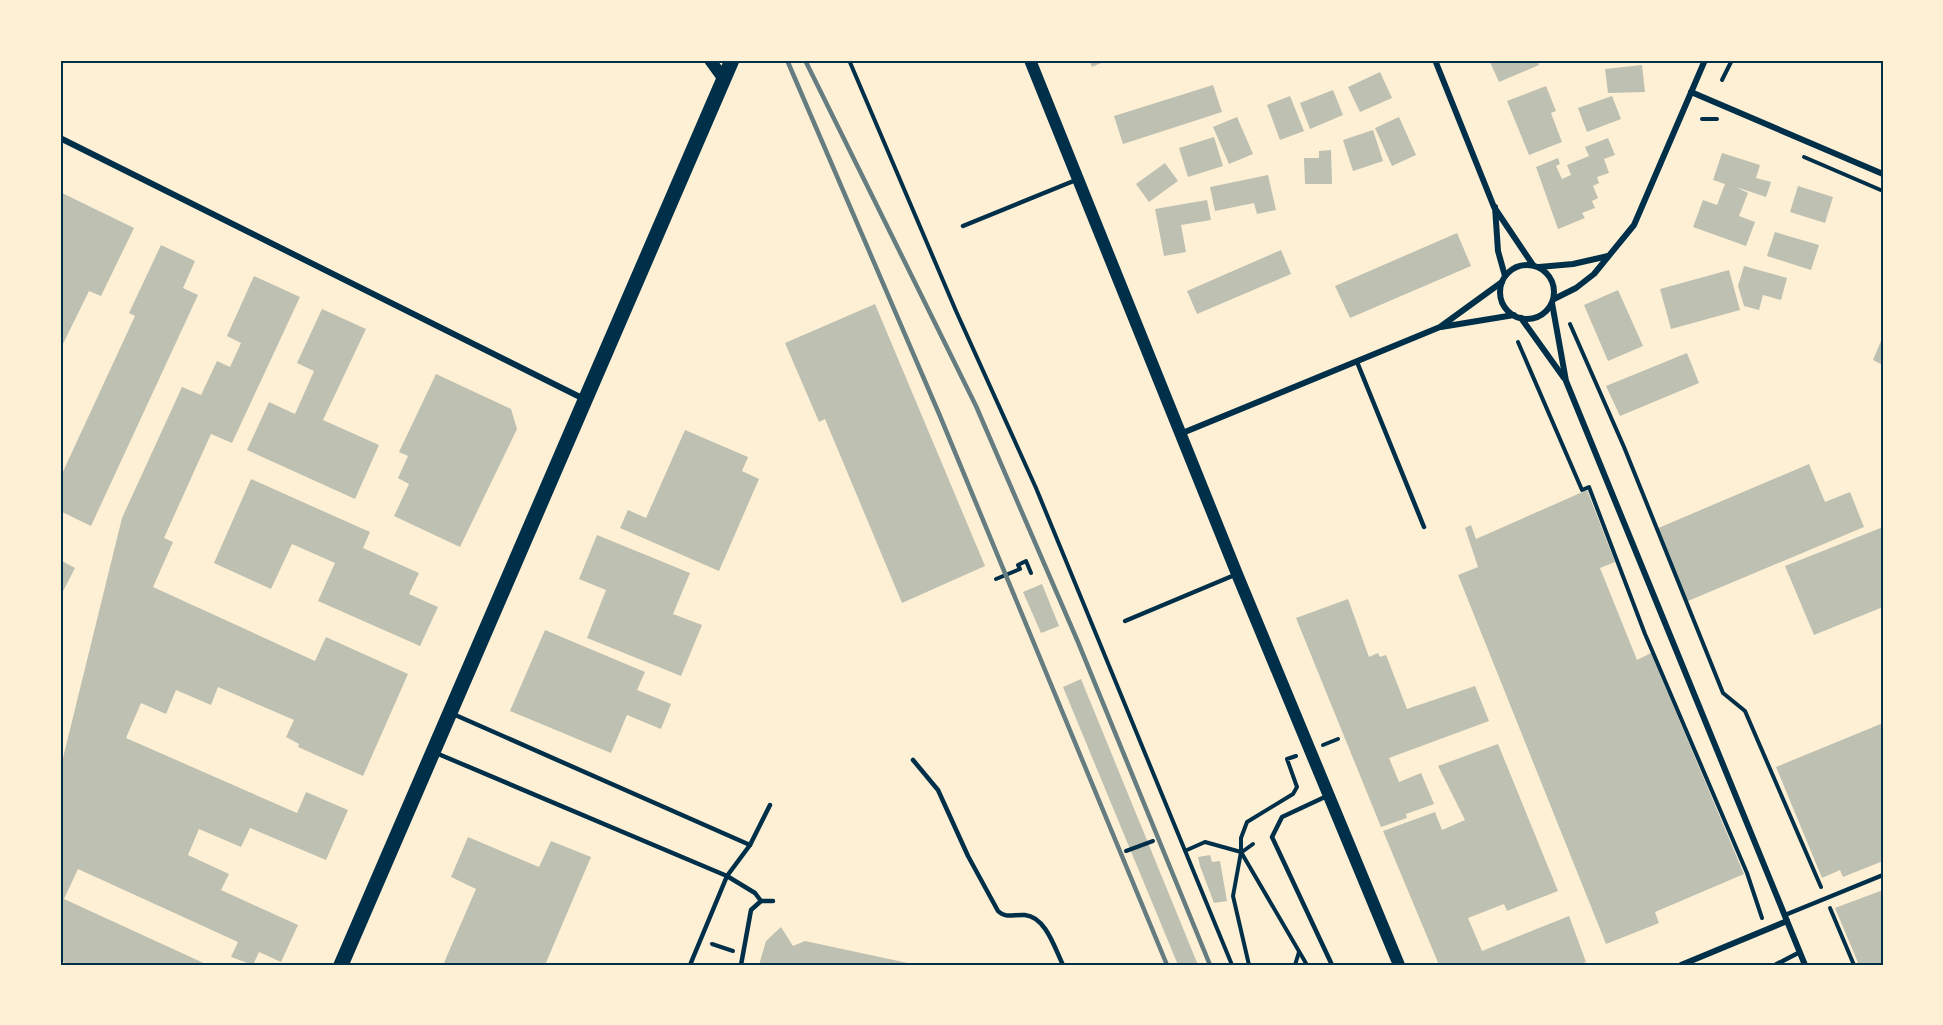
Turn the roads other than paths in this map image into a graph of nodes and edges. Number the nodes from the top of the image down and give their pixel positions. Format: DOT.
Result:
graph roads {
  1 [pos="710,60"];
  2 [pos="732,60"];
  3 [pos="1030,60"];
  4 [pos="1436,60"];
  5 [pos="1705,60"];
  6 [pos="723,78"];
  7 [pos="1691,92"];
  8 [pos="60,138"];
  9 [pos="1883,174"];
  10 [pos="1078,179"];
  11 [pos="1494,207"];
  12 [pos="963,226"];
  13 [pos="1608,256"];
  14 [pos="1536,266"];
  15 [pos="1504,279"];
  16 [pos="1553,301"];
  17 [pos="1514,315"];
  18 [pos="1521,318"];
  19 [pos="1440,327"];
  20 [pos="1358,362"];
  21 [pos="1566,381"];
  22 [pos="586,401"];
  23 [pos="1180,434"];
  24 [pos="1424,527"];
  25 [pos="1237,574"];
  26 [pos="1125,621"];
  27 [pos="450,713"];
  28 [pos="433,752"];
  29 [pos="913,760"];
  30 [pos="1329,795"];
  31 [pos="770,805"];
  32 [pos="750,845"];
  33 [pos="1883,875"];
  34 [pos="726,876"];
  35 [pos="761,901"];
  36 [pos="773,901"];
  37 [pos="1786,918"];
  38 [pos="1800,952"];
  39 [pos="341,965"];
  40 [pos="690,965"];
  41 [pos="741,965"];
  42 [pos="1063,965"];
  43 [pos="1332,965"];
  44 [pos="1399,965"];
  45 [pos="1681,965"];
  46 [pos="1775,965"];
  47 [pos="1805,965"];
  1 -- 6 [label="main road"];
  2 -- 6 [label="main road"];
  3 -- 10 [label="main road"];
  4 -- 11 [label="street"];
  5 -- 7 [label="street"];
  6 -- 22 [label="main road"];
  7 -- 9 [label="street"];
  7 -- 13 [label="street"];
  8 -- 22 [label="street"];
  10 -- 12 [label="lane"];
  10 -- 23 [label="main road"];
  11 -- 14 [label="street"];
  11 -- 15 [label="street"];
  13 -- 14 [label="street"];
  13 -- 16 [label="street"];
  14 -- 15 [label="street"];
  14 -- 16 [label="street"];
  15 -- 17 [label="street"];
  15 -- 19 [label="street"];
  16 -- 18 [label="street"];
  16 -- 21 [label="street"];
  17 -- 18 [label="street"];
  17 -- 19 [label="street"];
  18 -- 21 [label="street"];
  19 -- 20 [label="street"];
  20 -- 23 [label="street"];
  20 -- 24 [label="lane"];
  21 -- 37 [label="street"];
  22 -- 27 [label="main road"];
  23 -- 25 [label="main road"];
  25 -- 26 [label="lane"];
  25 -- 30 [label="main road"];
  27 -- 28 [label="main road"];
  27 -- 32 [label="lane"];
  28 -- 34 [label="lane"];
  28 -- 39 [label="main road"];
  29 -- 42 [label="lane"];
  30 -- 43 [label="lane"];
  30 -- 44 [label="main road"];
  31 -- 32 [label="lane"];
  32 -- 34 [label="lane"];
  33 -- 37 [label="lane"];
  34 -- 35 [label="lane"];
  34 -- 40 [label="lane"];
  35 -- 36 [label="lane"];
  35 -- 41 [label="lane"];
  37 -- 38 [label="street"];
  37 -- 45 [label="street"];
  38 -- 46 [label="lane"];
  38 -- 47 [label="street"];
}
